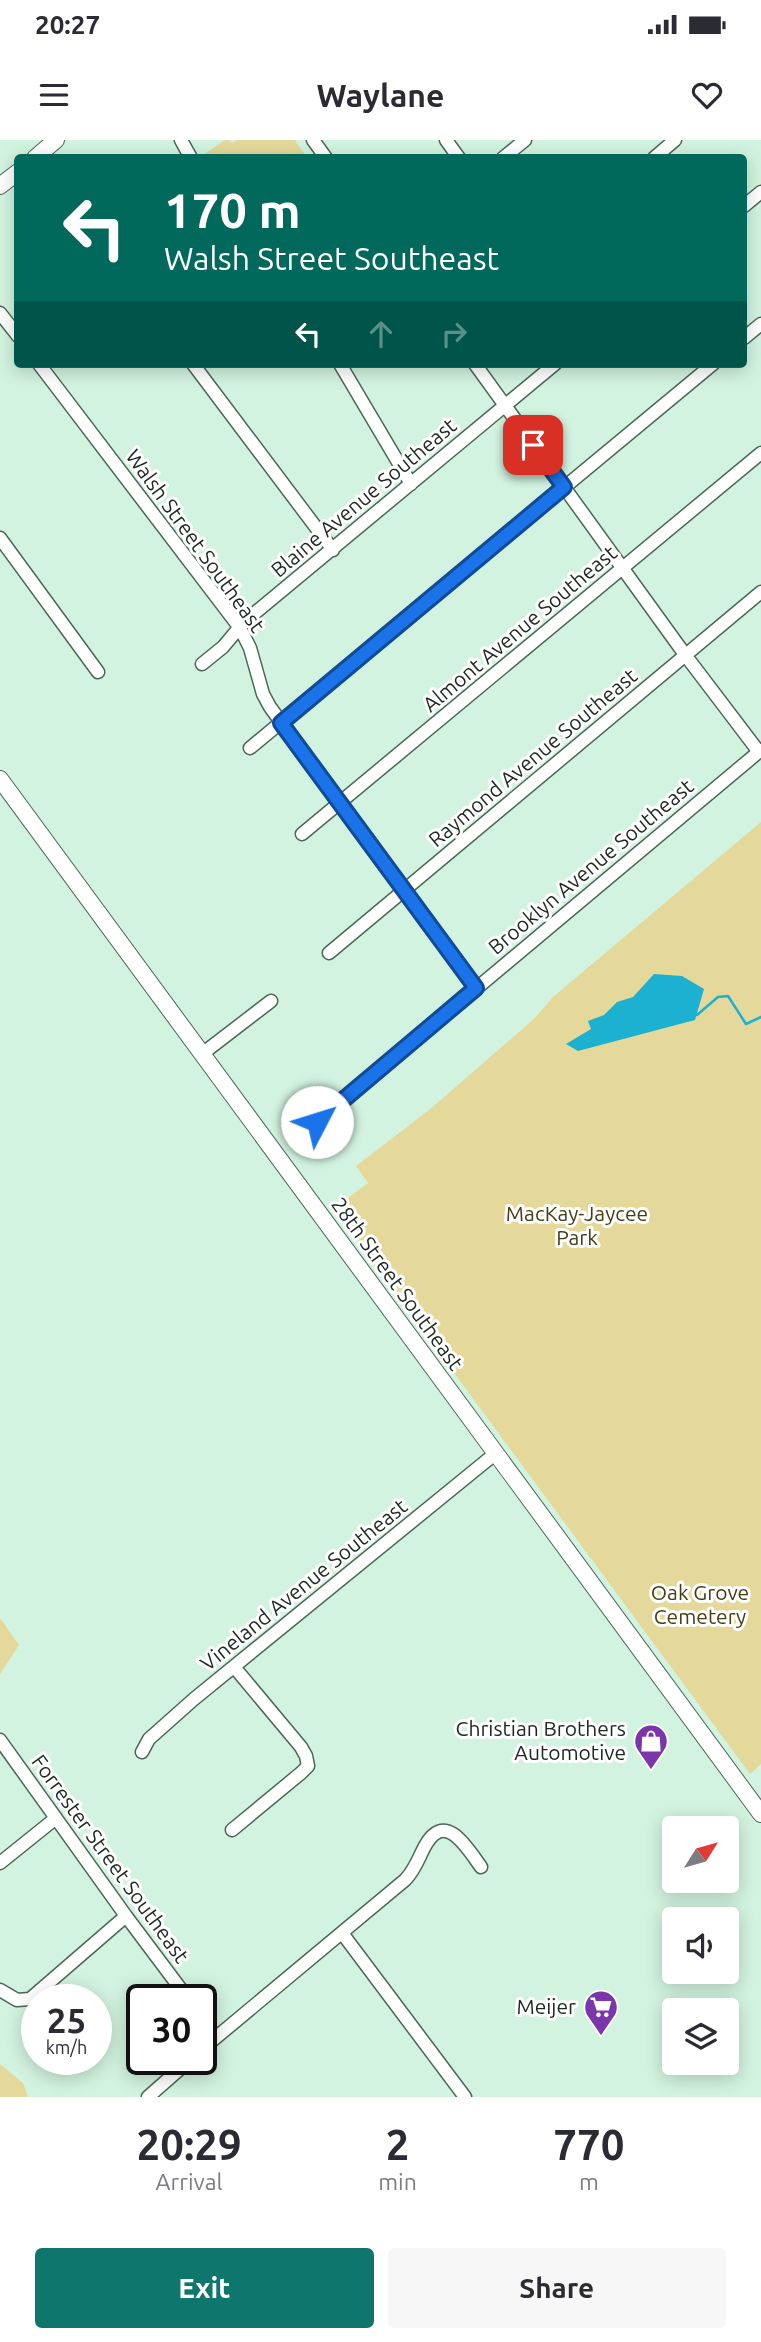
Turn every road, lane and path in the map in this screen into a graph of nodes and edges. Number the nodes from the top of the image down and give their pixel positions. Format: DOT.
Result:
graph roads {
  1 [pos="56,140"];
  2 [pos="524,140"];
  3 [pos="675,140"];
  4 [pos="40,154"];
  5 [pos="508,154"];
  6 [pos="659,154"];
  7 [pos="14,175"];
  8 [pos="0,186"];
  9 [pos="761,192"];
  10 [pos="747,204"];
  11 [pos="0,313"];
  12 [pos="761,324"];
  13 [pos="14,331"];
  14 [pos="747,336"];
  15 [pos="42,368"];
  16 [pos="196,368"];
  17 [pos="342,368"];
  18 [pos="478,368"];
  19 [pos="550,368"];
  20 [pos="708,368"];
  21 [pos="505,406"];
  22 [pos="761,453"];
  23 [pos="411,484"];
  24 [pos="564,487"];
  25 [pos="0,538"];
  26 [pos="333,550"];
  27 [pos="623,568"];
  28 [pos="761,592"];
  29 [pos="240,628"];
  30 [pos="686,656"];
  31 [pos="202,664"];
  32 [pos="98,672"];
  33 [pos="281,723"];
  34 [pos="250,748"];
  35 [pos="760,751"];
  36 [pos="0,779"];
  37 [pos="341,804"];
  38 [pos="302,834"];
  39 [pos="403,891"];
  40 [pos="329,953"];
  41 [pos="476,988"];
  42 [pos="271,1001"];
  43 [pos="202,1054"];
  44 [pos="317,1122"];
  45 [pos="496,1454"];
  46 [pos="235,1668"];
  47 [pos="0,1740"];
  48 [pos="142,1752"];
  49 [pos="761,1814"];
  50 [pos="56,1818"];
  51 [pos="232,1830"];
  52 [pos="0,1863"];
  53 [pos="481,1867"];
  54 [pos="125,1916"];
  55 [pos="342,1933"];
  56 [pos="177,1984"];
  57 [pos="0,1990"];
  58 [pos="217,2036"];
  59 [pos="173,2075"];
  60 [pos="148,2097"];
  61 [pos="465,2097"];
  1 -- 4 [label="main road"];
  2 -- 5 [label="street"];
  3 -- 6 [label="street"];
  7 -- 8 [label="main road"];
  9 -- 10 [label="street"];
  11 -- 13 [label="street"];
  12 -- 14 [label="street"];
  15 -- 29 [label="street, Walsh Street Southeast"];
  16 -- 26 [label="street"];
  17 -- 23 [label="street"];
  18 -- 21 [label="street"];
  19 -- 21 [label="street, Blaine Avenue Southeast"];
  20 -- 24 [label="street"];
  21 -- 23 [label="street, Blaine Avenue Southeast"];
  21 -- 24 [label="street"];
  22 -- 27 [label="street, Almont Avenue Southeast"];
  23 -- 26 [label="street, Blaine Avenue Southeast"];
  24 -- 27 [label="street"];
  24 -- 33 [label="street"];
  25 -- 32 [label="street"];
  26 -- 29 [label="street, Blaine Avenue Southeast"];
  27 -- 30 [label="street"];
  27 -- 37 [label="street, Almont Avenue Southeast"];
  28 -- 30 [label="street, Raymond Avenue Southeast"];
  29 -- 31 [label="street, Blaine Avenue Southeast"];
  29 -- 33 [label="street, Walsh Street Southeast"];
  30 -- 35 [label="street"];
  30 -- 39 [label="street, Raymond Avenue Southeast"];
  33 -- 34 [label="street"];
  33 -- 37 [label="street, Walsh Street Southeast"];
  35 -- 41 [label="street, Brooklyn Avenue Southeast"];
  36 -- 43 [label="main road, 28th Street Southeast"];
  37 -- 38 [label="street, Almont Avenue Southeast"];
  37 -- 39 [label="street, Walsh Street Southeast"];
  39 -- 40 [label="street, Raymond Avenue Southeast"];
  39 -- 41 [label="street, Walsh Street Southeast"];
  41 -- 44 [label="street, Brooklyn Avenue Southeast"];
  42 -- 43 [label="street"];
  43 -- 45 [label="main road, 28th Street Southeast"];
  45 -- 46 [label="street, Vineland Avenue Southeast"];
  45 -- 49 [label="main road, 28th Street Southeast"];
  46 -- 48 [label="street, Vineland Avenue Southeast"];
  46 -- 51 [label="street"];
  47 -- 50 [label="street, Forrester Street Southeast"];
  50 -- 52 [label="street"];
  50 -- 54 [label="street, Forrester Street Southeast"];
  53 -- 55 [label="street"];
  54 -- 56 [label="street, Forrester Street Southeast"];
  54 -- 57 [label="street"];
  55 -- 58 [label="street"];
  55 -- 61 [label="street"];
  59 -- 60 [label="street"];
}
